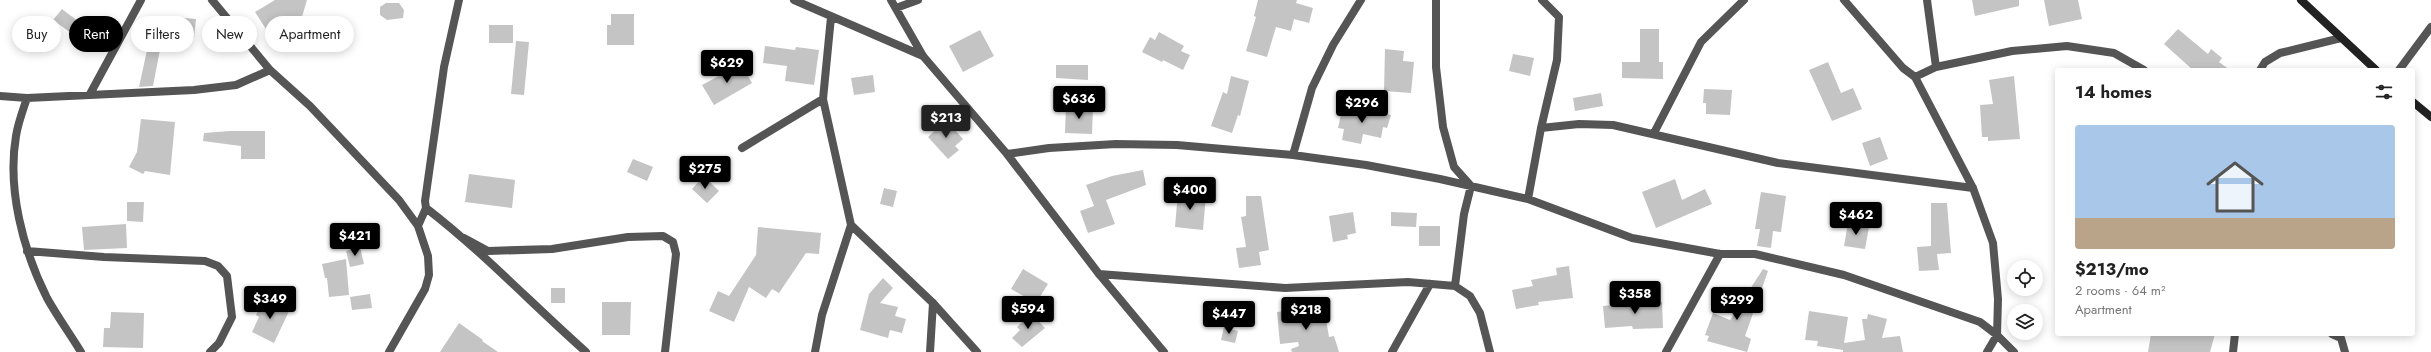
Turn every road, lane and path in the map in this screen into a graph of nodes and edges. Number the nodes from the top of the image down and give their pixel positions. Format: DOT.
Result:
graph roads {
  1 [pos="141,0"];
  2 [pos="212,0"];
  3 [pos="459,0"];
  4 [pos="794,0"];
  5 [pos="891,0"];
  6 [pos="918,0"];
  7 [pos="1361,0"];
  8 [pos="1436,0"];
  9 [pos="1542,0"];
  10 [pos="1744,0"];
  11 [pos="1844,0"];
  12 [pos="1927,0"];
  13 [pos="2303,1"];
  14 [pos="896,8"];
  15 [pos="831,17"];
  16 [pos="2431,27"];
  17 [pos="2341,38"];
  18 [pos="923,56"];
  19 [pos="1936,67"];
  20 [pos="2140,68"];
  21 [pos="2261,68"];
  22 [pos="2374,68"];
  23 [pos="2400,68"];
  24 [pos="270,70"];
  25 [pos="1915,77"];
  26 [pos="90,94"];
  27 [pos="0,96"];
  28 [pos="26,98"];
  29 [pos="823,99"];
  30 [pos="2415,104"];
  31 [pos="2431,117"];
  32 [pos="1541,128"];
  33 [pos="1654,133"];
  34 [pos="742,148"];
  35 [pos="1007,154"];
  36 [pos="1293,155"];
  37 [pos="1471,186"];
  38 [pos="1973,188"];
  39 [pos="1528,199"];
  40 [pos="426,208"];
  41 [pos="851,225"];
  42 [pos="418,226"];
  43 [pos="464,238"];
  44 [pos="27,251"];
  45 [pos="1720,254"];
  46 [pos="1099,274"];
  47 [pos="1430,284"];
  48 [pos="1455,286"];
  49 [pos="933,304"];
  50 [pos="1997,335"];
  51 [pos="2235,336"];
  52 [pos="2336,336"];
  53 [pos="81,352"];
  54 [pos="210,352"];
  55 [pos="389,352"];
  56 [pos="586,352"];
  57 [pos="665,352"];
  58 [pos="815,352"];
  59 [pos="930,352"];
  60 [pos="977,352"];
  61 [pos="1164,352"];
  62 [pos="1392,352"];
  63 [pos="1490,352"];
  64 [pos="1666,352"];
  65 [pos="1987,352"];
  66 [pos="2014,352"];
  67 [pos="2233,352"];
  68 [pos="2345,352"];
  1 -- 26 [label="street"];
  2 -- 24 [label="street"];
  3 -- 40 [label="street"];
  4 -- 15 [label="street"];
  5 -- 14 [label="street"];
  6 -- 14 [label="street"];
  7 -- 36 [label="street"];
  8 -- 37 [label="street"];
  9 -- 32 [label="street"];
  10 -- 33 [label="street"];
  11 -- 25 [label="street"];
  12 -- 19 [label="street"];
  13 -- 17 [label="main road"];
  14 -- 18 [label="street"];
  15 -- 18 [label="street"];
  15 -- 29 [label="street"];
  16 -- 23 [label="street"];
  17 -- 21 [label="street"];
  17 -- 22 [label="main road"];
  18 -- 35 [label="street"];
  19 -- 20 [label="street"];
  19 -- 25 [label="street"];
  24 -- 26 [label="street"];
  24 -- 42 [label="street"];
  25 -- 38 [label="street"];
  26 -- 28 [label="street"];
  27 -- 28 [label="street"];
  28 -- 44 [label="street"];
  29 -- 34 [label="street"];
  29 -- 41 [label="street"];
  30 -- 31 [label="main road"];
  32 -- 33 [label="street"];
  32 -- 39 [label="street"];
  33 -- 38 [label="street"];
  35 -- 36 [label="street"];
  35 -- 46 [label="street"];
  36 -- 37 [label="street"];
  37 -- 39 [label="street"];
  37 -- 48 [label="street"];
  38 -- 50 [label="street"];
  39 -- 45 [label="street"];
  40 -- 42 [label="street"];
  40 -- 43 [label="street"];
  41 -- 49 [label="street"];
  41 -- 58 [label="street"];
  42 -- 55 [label="street"];
  43 -- 56 [label="street"];
  43 -- 57 [label="street"];
  44 -- 53 [label="street"];
  44 -- 54 [label="street"];
  45 -- 50 [label="street"];
  45 -- 64 [label="street"];
  46 -- 47 [label="street"];
  46 -- 61 [label="street"];
  47 -- 48 [label="street"];
  47 -- 62 [label="street"];
  48 -- 63 [label="street"];
  49 -- 59 [label="street"];
  49 -- 60 [label="street"];
  50 -- 65 [label="street"];
  50 -- 66 [label="street"];
  51 -- 67 [label="street"];
  52 -- 68 [label="street"];
}
